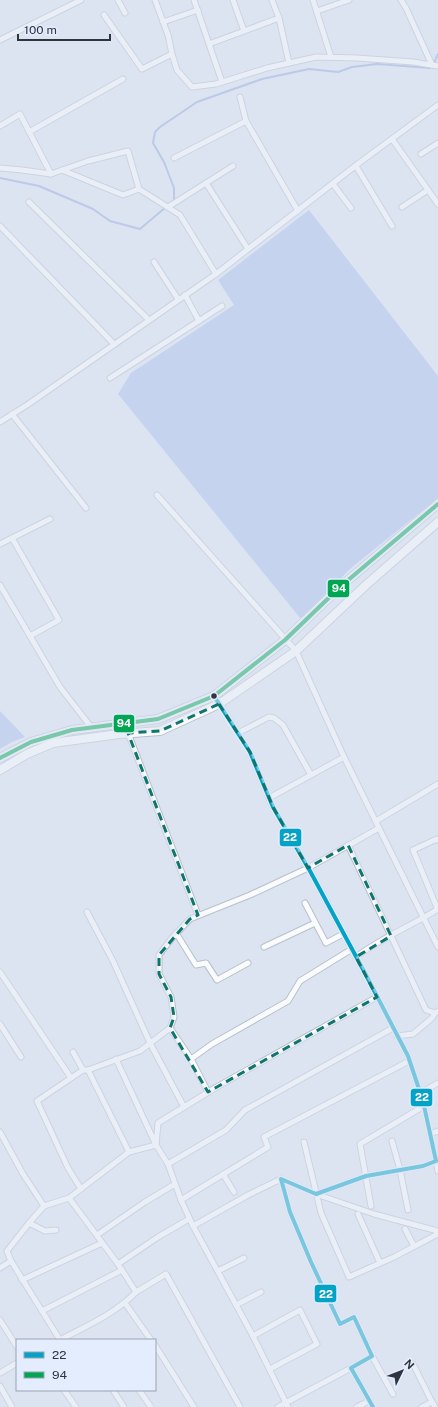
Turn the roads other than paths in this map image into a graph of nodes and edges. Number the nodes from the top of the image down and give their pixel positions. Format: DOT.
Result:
graph roads {
  1 [pos="81,0"];
  2 [pos="118,0"];
  3 [pos="155,0"];
  4 [pos="194,0"];
  5 [pos="233,0"];
  6 [pos="272,0"];
  7 [pos="313,0"];
  8 [pos="349,0"];
  9 [pos="400,0"];
  10 [pos="198,10"];
  11 [pos="317,11"];
  12 [pos="125,13"];
  13 [pos="104,15"];
  14 [pos="279,18"];
  15 [pos="163,22"];
  16 [pos="244,31"];
  17 [pos="0,40"];
  18 [pos="209,44"];
  19 [pos="172,54"];
  20 [pos="331,57"];
  21 [pos="289,63"];
  22 [pos="432,65"];
  23 [pos="438,66"];
  24 [pos="123,79"];
  25 [pos="222,82"];
  26 [pos="240,97"];
  27 [pos="438,106"];
  28 [pos="246,121"];
  29 [pos="0,126"];
  30 [pos="29,132"];
  31 [pos="392,139"];
  32 [pos="438,143"];
  33 [pos="421,154"];
  34 [pos="174,158"];
  35 [pos="232,166"];
  36 [pos="356,166"];
  37 [pos="0,168"];
  38 [pos="62,170"];
  39 [pos="51,174"];
  40 [pos="206,183"];
  41 [pos="333,184"];
  42 [pos="140,189"];
  43 [pos="428,190"];
  44 [pos="29,202"];
  45 [pos="438,204"];
  46 [pos="168,207"];
  47 [pos="402,207"];
  48 [pos="351,208"];
  49 [pos="298,211"];
  50 [pos="0,226"];
  51 [pos="392,226"];
  52 [pos="248,249"];
  53 [pos="154,262"];
  54 [pos="216,274"];
  55 [pos="184,295"];
  56 [pos="178,300"];
  57 [pos="222,306"];
  58 [pos="149,320"];
  59 [pos="199,321"];
  60 [pos="114,344"];
  61 [pos="110,378"];
  62 [pos="12,414"];
  63 [pos="0,422"];
  64 [pos="157,495"];
  65 [pos="438,504"];
  66 [pos="86,508"];
  67 [pos="50,519"];
  68 [pos="438,522"];
  69 [pos="12,538"];
  70 [pos="0,544"];
  71 [pos="0,585"];
  72 [pos="30,636"];
  73 [pos="285,640"];
  74 [pos="296,651"];
  75 [pos="214,696"];
  76 [pos="219,704"];
  77 [pos="91,727"];
  78 [pos="128,733"];
  79 [pos="238,734"];
  80 [pos="344,757"];
  81 [pos="0,758"];
  82 [pos="0,770"];
  83 [pos="311,775"];
  84 [pos="438,784"];
  85 [pos="269,798"];
  86 [pos="376,821"];
  87 [pos="379,828"];
  88 [pos="438,840"];
  89 [pos="348,845"];
  90 [pos="308,868"];
  91 [pos="305,903"];
  92 [pos="438,909"];
  93 [pos="87,912"];
  94 [pos="198,915"];
  95 [pos="424,918"];
  96 [pos="315,923"];
  97 [pos="176,933"];
  98 [pos="344,934"];
  99 [pos="391,936"];
  100 [pos="264,947"];
  101 [pos="438,947"];
  102 [pos="352,949"];
  103 [pos="356,957"];
  104 [pos="248,963"];
  105 [pos="0,972"];
  106 [pos="377,998"];
  107 [pos="436,1012"];
  108 [pos="0,1024"];
  109 [pos="170,1028"];
  110 [pos="393,1028"];
  111 [pos="397,1036"];
  112 [pos="150,1043"];
  113 [pos="73,1052"];
  114 [pos="21,1057"];
  115 [pos="116,1059"];
  116 [pos="191,1059"];
  117 [pos="409,1061"];
  118 [pos="85,1070"];
  119 [pos="70,1078"];
  120 [pos="438,1083"];
  121 [pos="208,1092"];
  122 [pos="421,1093"];
  123 [pos="424,1106"];
  124 [pos="184,1107"];
  125 [pos="438,1131"];
  126 [pos="0,1132"];
  127 [pos="430,1134"];
  128 [pos="392,1141"];
  129 [pos="304,1142"];
  130 [pos="156,1145"];
  131 [pos="129,1152"];
  132 [pos="437,1161"];
  133 [pos="168,1164"];
  134 [pos="400,1170"];
  135 [pos="438,1171"];
  136 [pos="224,1174"];
  137 [pos="366,1176"];
  138 [pos="281,1179"];
  139 [pos="175,1184"];
  140 [pos="81,1189"];
  141 [pos="234,1192"];
  142 [pos="316,1194"];
  143 [pos="69,1198"];
  144 [pos="181,1200"];
  145 [pos="44,1206"];
  146 [pos="371,1206"];
  147 [pos="408,1210"];
  148 [pos="358,1214"];
  149 [pos="190,1219"];
  150 [pos="29,1223"];
  151 [pos="193,1226"];
  152 [pos="405,1229"];
  153 [pos="56,1230"];
  154 [pos="438,1231"];
  155 [pos="438,1234"];
  156 [pos="97,1235"];
  157 [pos="102,1243"];
  158 [pos="414,1246"];
  159 [pos="244,1258"];
  160 [pos="11,1261"];
  161 [pos="380,1263"];
  162 [pos="118,1264"];
  163 [pos="0,1268"];
  164 [pos="122,1270"];
  165 [pos="218,1271"];
  166 [pos="22,1280"];
  167 [pos="136,1292"];
  168 [pos="261,1292"];
  169 [pos="125,1303"];
  170 [pos="236,1305"];
  171 [pos="42,1311"];
  172 [pos="0,1320"];
  173 [pos="253,1336"];
  174 [pos="59,1339"];
  175 [pos="62,1339"];
  176 [pos="150,1339"];
  177 [pos="16,1345"];
  178 [pos="156,1348"];
  179 [pos="372,1356"];
  180 [pos="413,1364"];
  181 [pos="16,1365"];
  182 [pos="351,1368"];
  183 [pos="270,1369"];
  184 [pos="0,1373"];
  185 [pos="0,1386"];
  186 [pos="65,1391"];
  187 [pos="114,1391"];
  188 [pos="140,1391"];
  189 [pos="393,1394"];
  190 [pos="369,1401"];
  191 [pos="432,1402"];
  192 [pos="287,1405"];
  193 [pos="12,1407"];
  194 [pos="76,1407"];
  195 [pos="124,1407"];
  196 [pos="151,1407"];
  197 [pos="194,1407"];
  198 [pos="240,1407"];
  199 [pos="278,1407"];
  200 [pos="357,1407"];
  201 [pos="373,1407"];
  202 [pos="422,1407"];
  203 [pos="435,1407"];
  1 -- 17 [label="street"];
  2 -- 12 [label="street"];
  3 -- 15 [label="street"];
  4 -- 10 [label="street"];
  5 -- 16 [label="street"];
  6 -- 14 [label="street"];
  7 -- 11 [label="street"];
  8 -- 11 [label="street"];
  9 -- 22 [label="street"];
  10 -- 15 [label="street"];
  10 -- 18 [label="street"];
  11 -- 20 [label="street"];
  13 -- 19 [label="street"];
  14 -- 16 [label="street"];
  14 -- 21 [label="street"];
  15 -- 19 [label="street"];
  16 -- 18 [label="street"];
  18 -- 25 [label="street"];
  19 -- 25 [label="street"];
  20 -- 21 [label="street"];
  20 -- 22 [label="street"];
  21 -- 25 [label="street"];
  22 -- 23 [label="street"];
  24 -- 30 [label="street"];
  26 -- 28 [label="street"];
  27 -- 31 [label="street"];
  28 -- 34 [label="street"];
  28 -- 49 [label="street"];
  29 -- 30 [label="street"];
  30 -- 39 [label="street"];
  31 -- 36 [label="street"];
  31 -- 43 [label="street"];
  32 -- 33 [label="street"];
  35 -- 40 [label="street"];
  36 -- 41 [label="street"];
  36 -- 51 [label="street"];
  37 -- 39 [label="street"];
  38 -- 39 [label="street"];
  38 -- 42 [label="street"];
  38 -- 42 [label="street"];
  40 -- 46 [label="street"];
  40 -- 52 [label="street"];
  41 -- 48 [label="street"];
  41 -- 49 [label="street"];
  42 -- 46 [label="street"];
  43 -- 45 [label="street"];
  43 -- 47 [label="street"];
  44 -- 58 [label="street"];
  46 -- 54 [label="street"];
  49 -- 52 [label="street"];
  50 -- 60 [label="street"];
  52 -- 54 [label="street"];
  53 -- 56 [label="street"];
  54 -- 55 [label="street"];
  55 -- 56 [label="street"];
  55 -- 59 [label="street"];
  56 -- 58 [label="street"];
  57 -- 59 [label="street"];
  58 -- 60 [label="street"];
  59 -- 61 [label="street"];
  60 -- 62 [label="street"];
  62 -- 63 [label="street"];
  62 -- 66 [label="street"];
  64 -- 73 [label="street"];
  65 -- 73 [label="main road"];
  67 -- 69 [label="street"];
  68 -- 74 [label="main road"];
  69 -- 70 [label="street"];
  69 -- 72 [label="street"];
  71 -- 72 [label="street"];
  72 -- 77 [label="street"];
  73 -- 74 [label="street"];
  73 -- 75 [label="main road"];
  74 -- 76 [label="main road"];
  74 -- 80 [label="street"];
  75 -- 76 [label="street"];
  75 -- 77 [label="main road"];
  76 -- 78 [label="main road"];
  76 -- 79 [label="street"];
  77 -- 81 [label="main road"];
  78 -- 82 [label="main road"];
  78 -- 94 [label="street"];
  79 -- 83 [label="street"];
  79 -- 85 [label="street"];
  80 -- 83 [label="street"];
  80 -- 86 [label="street"];
  83 -- 85 [label="street"];
  84 -- 86 [label="street"];
  85 -- 90 [label="street"];
  86 -- 87 [label="street"];
  87 -- 89 [label="street"];
  87 -- 95 [label="street"];
  88 -- 92 [label="street"];
  89 -- 90 [label="street"];
  89 -- 99 [label="street"];
  90 -- 94 [label="street"];
  90 -- 98 [label="street"];
  91 -- 96 [label="street"];
  92 -- 95 [label="street"];
  93 -- 112 [label="street"];
  94 -- 97 [label="street"];
  95 -- 99 [label="street"];
  95 -- 101 [label="street"];
  96 -- 98 [label="street"];
  96 -- 100 [label="street"];
  97 -- 104 [label="street"];
  97 -- 109 [label="street"];
  98 -- 102 [label="street"];
  99 -- 103 [label="street"];
  99 -- 107 [label="street"];
  102 -- 103 [label="street"];
  102 -- 116 [label="street"];
  103 -- 106 [label="street"];
  105 -- 119 [label="street"];
  106 -- 110 [label="street"];
  106 -- 121 [label="street"];
  107 -- 111 [label="street"];
  108 -- 114 [label="street"];
  109 -- 112 [label="street"];
  109 -- 116 [label="street"];
  110 -- 111 [label="street"];
  110 -- 133 [label="street"];
  111 -- 117 [label="street"];
  112 -- 115 [label="street"];
  112 -- 124 [label="street"];
  113 -- 118 [label="street"];
  115 -- 118 [label="street"];
  115 -- 130 [label="street"];
  116 -- 121 [label="street"];
  117 -- 122 [label="street"];
  117 -- 136 [label="street"];
  118 -- 119 [label="street"];
  118 -- 131 [label="street"];
  119 -- 140 [label="street"];
  120 -- 122 [label="street"];
  121 -- 124 [label="street"];
  122 -- 123 [label="street"];
  123 -- 127 [label="street"];
  123 -- 137 [label="street"];
  124 -- 130 [label="street"];
  125 -- 127 [label="street"];
  126 -- 145 [label="street"];
  127 -- 132 [label="street"];
  128 -- 134 [label="street"];
  129 -- 142 [label="street"];
  130 -- 131 [label="street"];
  130 -- 133 [label="street"];
  131 -- 140 [label="street"];
  132 -- 134 [label="street"];
  132 -- 135 [label="street"];
  133 -- 139 [label="street"];
  134 -- 137 [label="street"];
  134 -- 147 [label="street"];
  136 -- 141 [label="street"];
  136 -- 144 [label="street"];
  137 -- 142 [label="street"];
  137 -- 146 [label="street"];
  138 -- 142 [label="street"];
  138 -- 151 [label="street"];
  138 -- 179 [label="street"];
  139 -- 144 [label="street"];
  139 -- 156 [label="street"];
  140 -- 143 [label="street"];
  142 -- 154 [label="street"];
  142 -- 161 [label="street"];
  143 -- 145 [label="street"];
  143 -- 156 [label="street"];
  144 -- 149 [label="street"];
  145 -- 150 [label="street"];
  148 -- 161 [label="street"];
  149 -- 151 [label="street"];
  149 -- 162 [label="street"];
  150 -- 153 [label="street"];
  150 -- 160 [label="street"];
  151 -- 165 [label="street"];
  152 -- 158 [label="street"];
  155 -- 158 [label="street"];
  156 -- 157 [label="street"];
  157 -- 162 [label="street"];
  157 -- 166 [label="street"];
  158 -- 161 [label="street"];
  159 -- 165 [label="street"];
  160 -- 163 [label="street"];
  160 -- 166 [label="street"];
  162 -- 164 [label="street"];
  164 -- 167 [label="street"];
  164 -- 171 [label="street"];
  165 -- 170 [label="street"];
  166 -- 171 [label="street"];
  167 -- 169 [label="street"];
  167 -- 198 [label="street"];
  168 -- 170 [label="street"];
  169 -- 175 [label="street"];
  169 -- 176 [label="street"];
  170 -- 173 [label="street"];
  171 -- 174 [label="street"];
  172 -- 177 [label="street"];
  173 -- 183 [label="street"];
  173 -- 183 [label="street"];
  178 -- 197 [label="street"];
  179 -- 182 [label="street"];
  179 -- 189 [label="street"];
  180 -- 191 [label="street"];
  181 -- 184 [label="street"];
  182 -- 190 [label="street"];
  182 -- 192 [label="street"];
  183 -- 192 [label="street"];
  185 -- 193 [label="street"];
  186 -- 194 [label="street"];
  187 -- 195 [label="street"];
  188 -- 196 [label="street"];
  190 -- 200 [label="street"];
  190 -- 201 [label="street"];
  191 -- 202 [label="street"];
  191 -- 203 [label="street"];
  192 -- 199 [label="street"];
}
